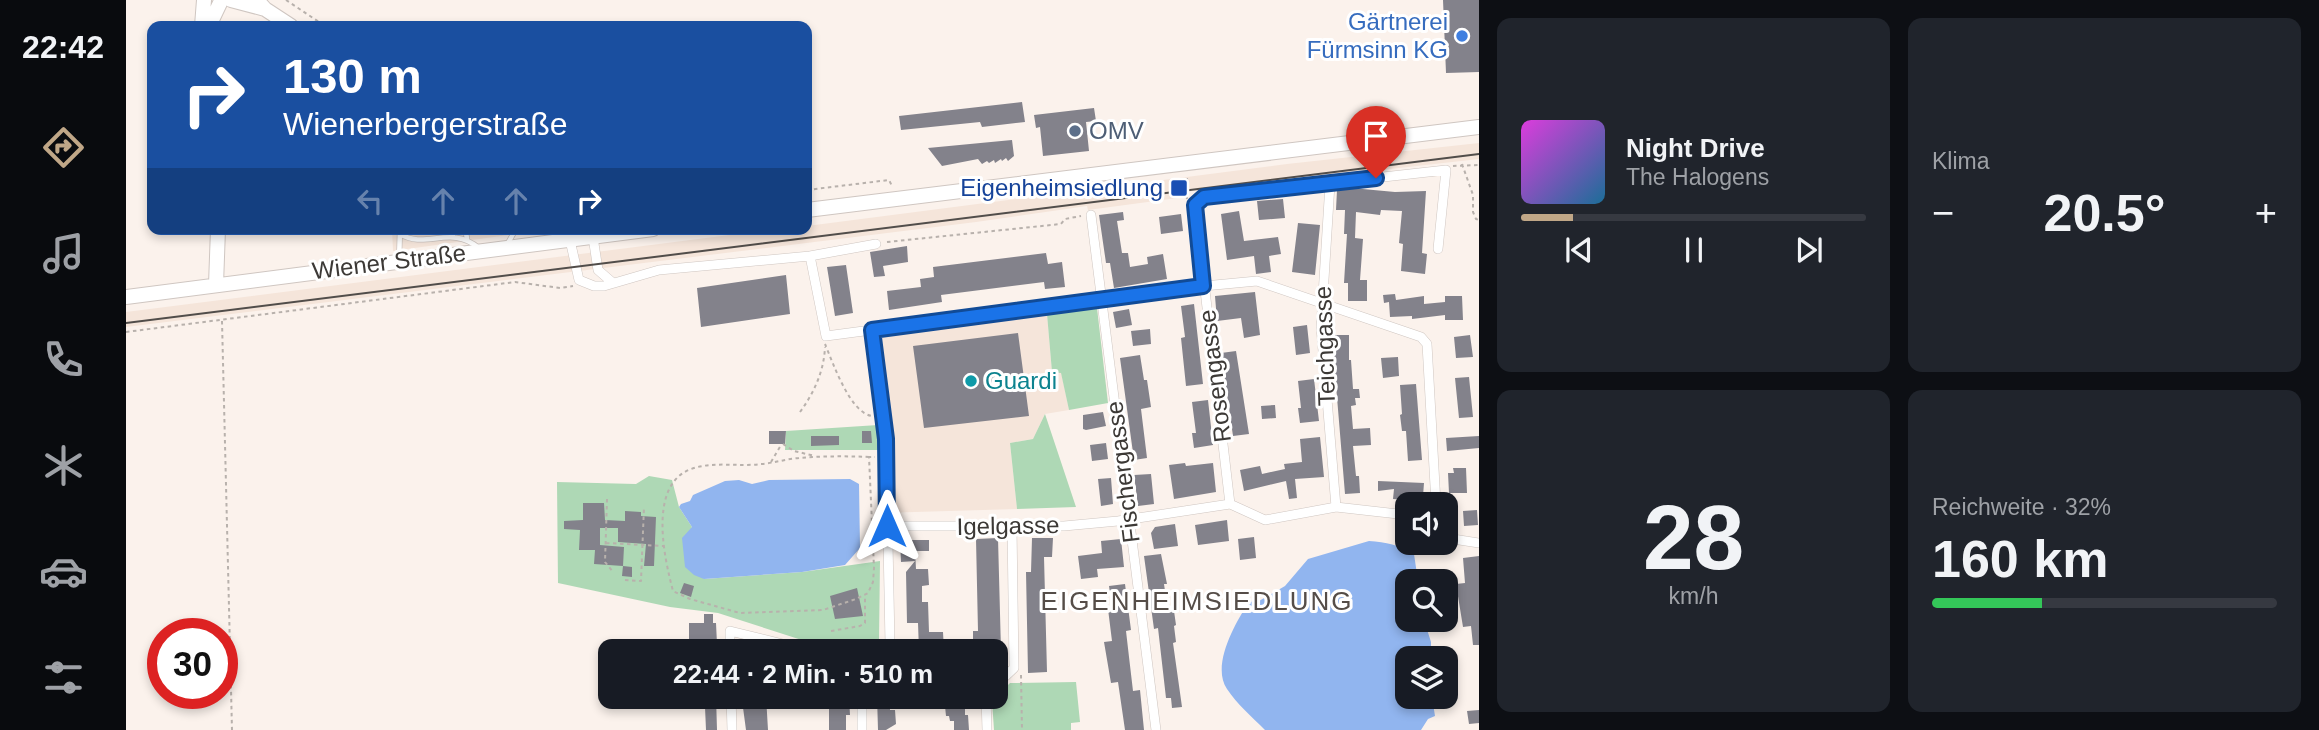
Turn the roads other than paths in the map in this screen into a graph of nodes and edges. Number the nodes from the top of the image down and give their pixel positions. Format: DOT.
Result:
graph roads {
  1 [pos="218,1"];
  2 [pos="261,5"];
  3 [pos="205,21"];
  4 [pos="211,21"];
  5 [pos="283,21"];
  6 [pos="1479,127"];
  7 [pos="1329,184"];
  8 [pos="812,209"];
  9 [pos="1091,215"];
  10 [pos="218,235"];
  11 [pos="400,235"];
  12 [pos="404,235"];
  13 [pos="466,235"];
  14 [pos="512,235"];
  15 [pos="567,235"];
  16 [pos="608,235"];
  17 [pos="452,237"];
  18 [pos="593,237"];
  19 [pos="467,238"];
  20 [pos="876,244"];
  21 [pos="505,247"];
  22 [pos="1438,249"];
  23 [pos="482,250"];
  24 [pos="810,256"];
  25 [pos="399,261"];
  26 [pos="613,283"];
  27 [pos="216,285"];
  28 [pos="1203,286"];
  29 [pos="126,297"];
  30 [pos="1102,299"];
  31 [pos="1320,302"];
  32 [pos="872,330"];
  33 [pos="1435,492"];
  34 [pos="1230,504"];
  35 [pos="1336,507"];
  36 [pos="1395,514"];
  37 [pos="1128,518"];
  38 [pos="887,526"];
  39 [pos="1012,527"];
  40 [pos="1458,539"];
  41 [pos="1479,543"];
  42 [pos="730,639"];
  43 [pos="762,639"];
  44 [pos="891,639"];
  45 [pos="1008,674"];
  46 [pos="731,709"];
  47 [pos="862,709"];
  48 [pos="986,709"];
  49 [pos="732,730"];
  50 [pos="862,730"];
  51 [pos="987,730"];
  52 [pos="1156,730"];
  1 -- 2 [label="main road"];
  1 -- 3 [label="main road"];
  1 -- 4 [label="main road"];
  2 -- 5 [label="main road"];
  6 -- 8 [label="main road"];
  7 -- 22 [label="street"];
  7 -- 28 [label="street, Rosengasse"];
  7 -- 31 [label="street, Teichgasse"];
  9 -- 30 [label="street, Fischergasse"];
  10 -- 27 [label="main road"];
  11 -- 25 [label="lane"];
  12 -- 17 [label="lane"];
  13 -- 19 [label="lane"];
  14 -- 21 [label="lane"];
  15 -- 18 [label="main road, Wiener Straße"];
  15 -- 21 [label="main road, Wiener Straße"];
  15 -- 26 [label="street"];
  16 -- 18 [label="main road, Wiener Straße"];
  17 -- 19 [label="lane"];
  18 -- 26 [label="street"];
  19 -- 23 [label="lane"];
  20 -- 24 [label="street"];
  21 -- 23 [label="main road, Wiener Straße"];
  23 -- 25 [label="main road, Wiener Straße"];
  24 -- 26 [label="street"];
  24 -- 32 [label="street"];
  25 -- 27 [label="main road, Wiener Straße"];
  27 -- 29 [label="main road, Wiener Straße"];
  28 -- 30 [label="street"];
  28 -- 31 [label="street"];
  28 -- 34 [label="street, Rosengasse"];
  30 -- 32 [label="street"];
  30 -- 37 [label="street, Fischergasse"];
  31 -- 33 [label="street"];
  31 -- 35 [label="street, Teichgasse"];
  32 -- 38 [label="street"];
  34 -- 35 [label="street"];
  34 -- 37 [label="street, Igelgasse"];
  35 -- 36 [label="street"];
  37 -- 39 [label="street, Igelgasse"];
  37 -- 52 [label="street, Fischergasse"];
  38 -- 39 [label="street, Igelgasse"];
  38 -- 44 [label="street"];
  39 -- 45 [label="street"];
  40 -- 41 [label="street"];
  42 -- 43 [label="street"];
  46 -- 49 [label="street"];
  47 -- 50 [label="street"];
  48 -- 51 [label="street"];
}
